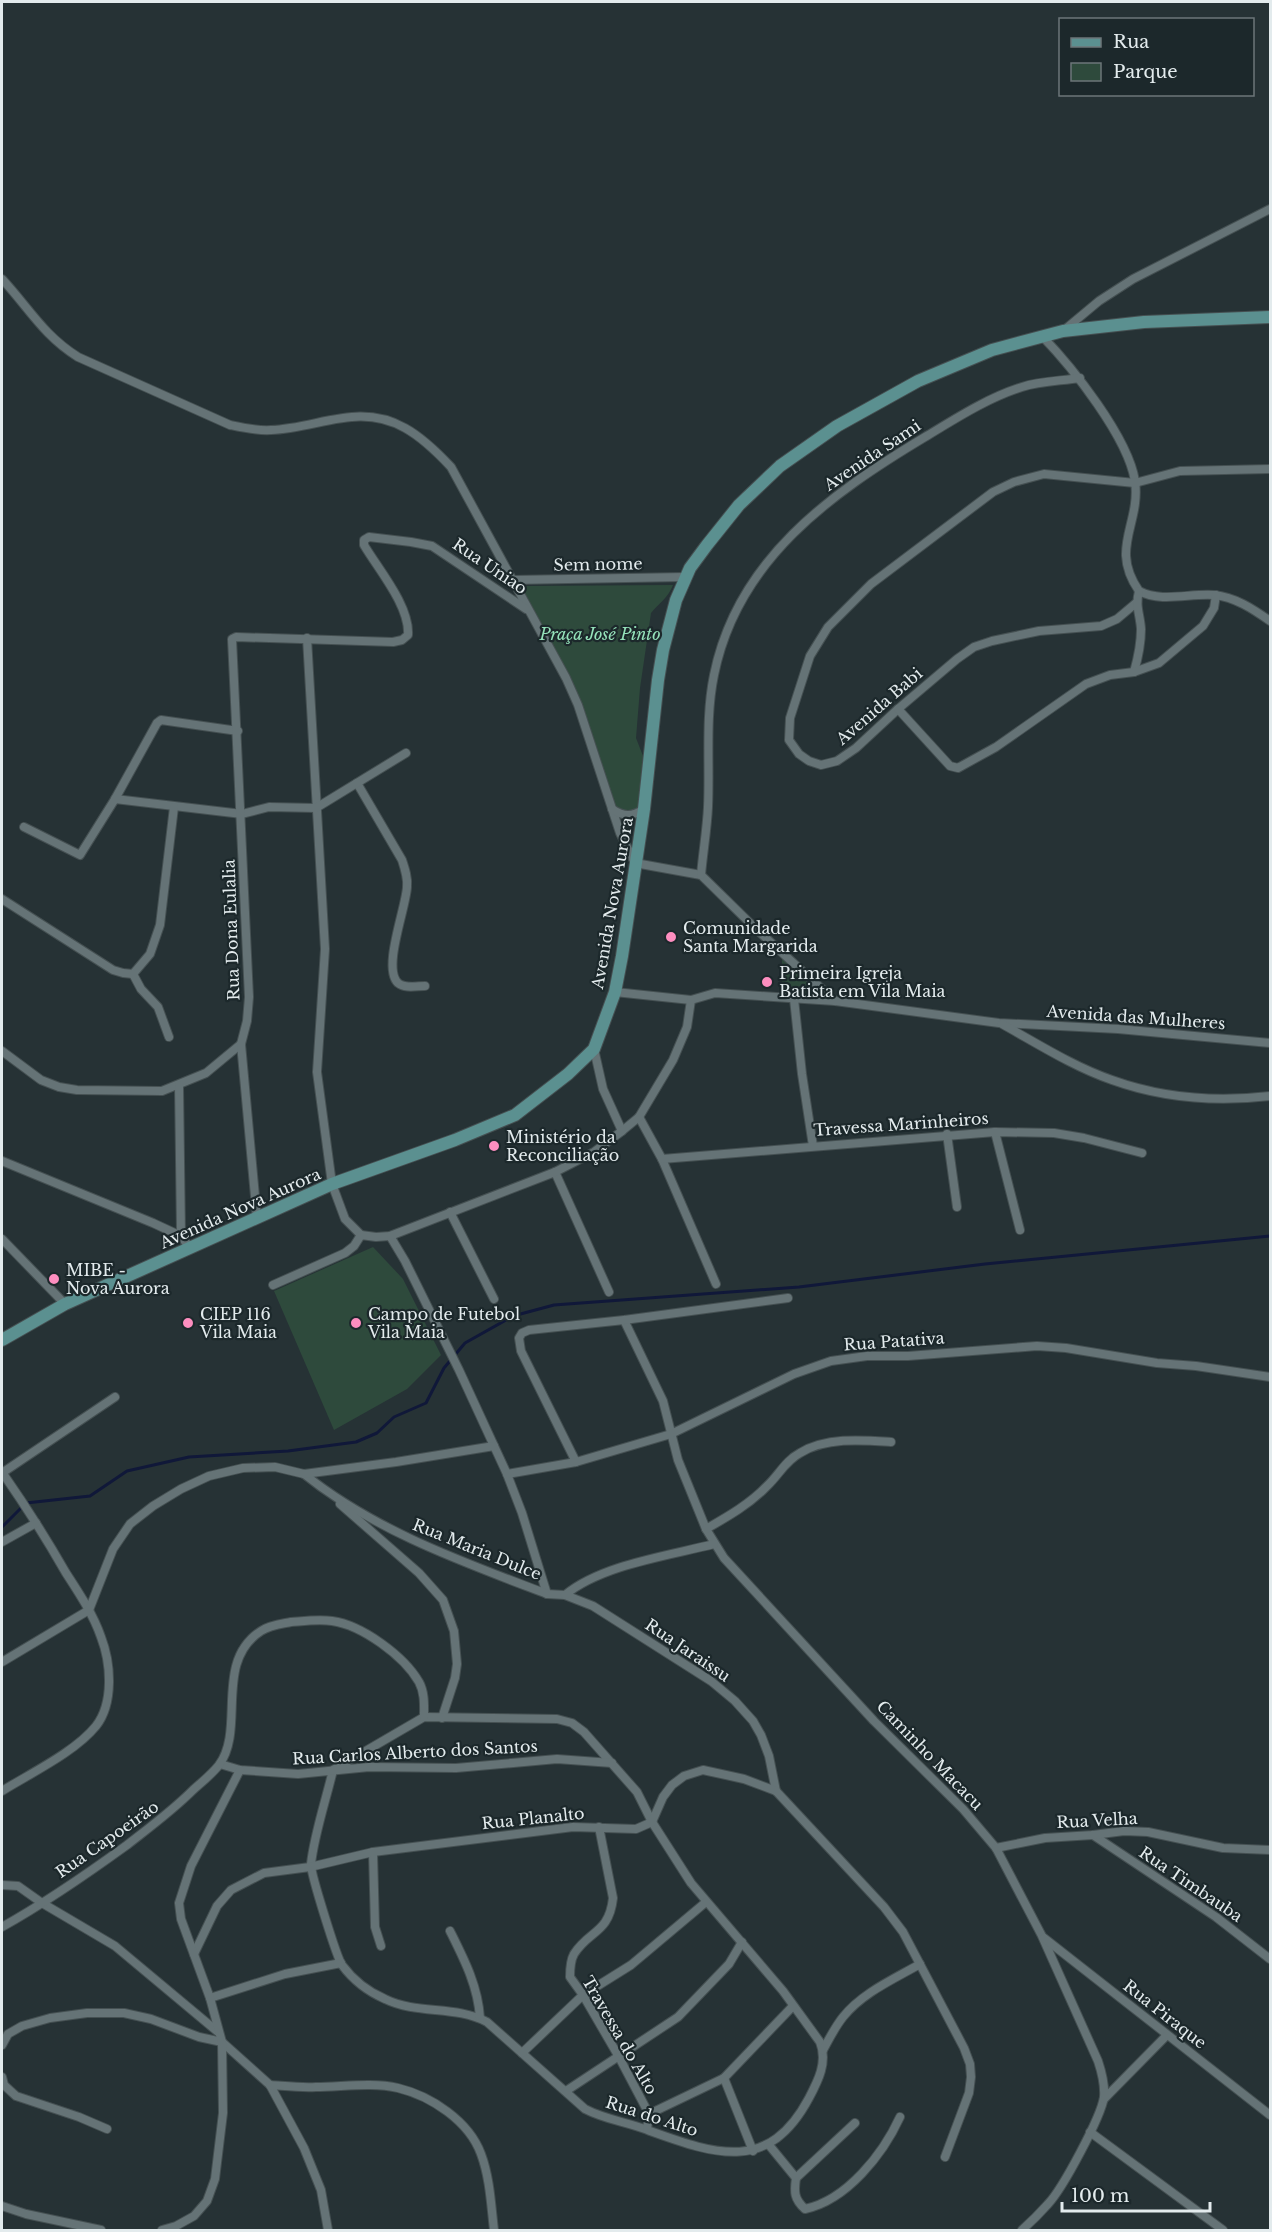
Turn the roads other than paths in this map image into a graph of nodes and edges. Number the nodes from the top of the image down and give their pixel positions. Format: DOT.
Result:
graph roads {
  1 [pos="1270,209"];
  2 [pos="2,279"];
  3 [pos="1270,317"];
  4 [pos="1063,331"];
  5 [pos="1042,336"];
  6 [pos="1080,378"];
  7 [pos="1270,470"];
  8 [pos="1135,483"];
  9 [pos="685,578"];
  10 [pos="511,580"];
  11 [pos="1139,591"];
  12 [pos="1216,596"];
  13 [pos="1136,603"];
  14 [pos="528,610"];
  15 [pos="1270,621"];
  16 [pos="307,638"];
  17 [pos="1134,672"];
  18 [pos="898,709"];
  19 [pos="238,731"];
  20 [pos="406,753"];
  21 [pos="357,783"];
  22 [pos="115,799"];
  23 [pos="174,807"];
  24 [pos="316,808"];
  25 [pos="612,809"];
  26 [pos="644,809"];
  27 [pos="242,814"];
  28 [pos="24,827"];
  29 [pos="635,863"];
  30 [pos="701,875"];
  31 [pos="2,899"];
  32 [pos="133,974"];
  33 [pos="425,986"];
  34 [pos="615,992"];
  35 [pos="691,999"];
  36 [pos="794,999"];
  37 [pos="835,1001"];
  38 [pos="999,1023"];
  39 [pos="169,1037"];
  40 [pos="1270,1043"];
  41 [pos="241,1044"];
  42 [pos="594,1049"];
  43 [pos="2,1051"];
  44 [pos="179,1085"];
  45 [pos="1270,1096"];
  46 [pos="639,1117"];
  47 [pos="622,1131"];
  48 [pos="995,1132"];
  49 [pos="947,1134"];
  50 [pos="813,1146"];
  51 [pos="1142,1153"];
  52 [pos="662,1159"];
  53 [pos="2,1161"];
  54 [pos="555,1172"];
  55 [pos="332,1184"];
  56 [pos="957,1207"];
  57 [pos="450,1212"];
  58 [pos="256,1218"];
  59 [pos="1020,1230"];
  60 [pos="361,1235"];
  61 [pos="181,1236"];
  62 [pos="390,1236"];
  63 [pos="2,1239"];
  64 [pos="190,1248"];
  65 [pos="716,1284"];
  66 [pos="273,1286"];
  67 [pos="609,1292"];
  68 [pos="788,1298"];
  69 [pos="494,1299"];
  70 [pos="65,1304"];
  71 [pos="624,1320"];
  72 [pos="2,1340"];
  73 [pos="1270,1377"];
  74 [pos="115,1397"];
  75 [pos="671,1434"];
  76 [pos="891,1442"];
  77 [pos="494,1446"];
  78 [pos="576,1462"];
  79 [pos="2,1473"];
  80 [pos="304,1474"];
  81 [pos="507,1474"];
  82 [pos="330,1495"];
  83 [pos="36,1523"];
  84 [pos="706,1529"];
  85 [pos="2,1542"];
  86 [pos="714,1544"];
  87 [pos="547,1594"];
  88 [pos="565,1595"];
  89 [pos="89,1610"];
  90 [pos="2,1662"];
  91 [pos="424,1718"];
  92 [pos="442,1718"];
  93 [pos="612,1763"];
  94 [pos="220,1764"];
  95 [pos="240,1770"];
  96 [pos="333,1770"];
  97 [pos="2,1791"];
  98 [pos="776,1791"];
  99 [pos="652,1822"];
  100 [pos="599,1827"];
  101 [pos="1093,1835"];
  102 [pos="996,1848"];
  103 [pos="1270,1850"];
  104 [pos="373,1852"];
  105 [pos="310,1867"];
  106 [pos="2,1885"];
  107 [pos="706,1902"];
  108 [pos="42,1903"];
  109 [pos="2,1927"];
  110 [pos="450,1931"];
  111 [pos="1042,1936"];
  112 [pos="742,1942"];
  113 [pos="381,1946"];
  114 [pos="194,1954"];
  115 [pos="1270,1959"];
  116 [pos="341,1963"];
  117 [pos="920,1964"];
  118 [pos="584,1995"];
  119 [pos="210,1998"];
  120 [pos="793,2006"];
  121 [pos="480,2018"];
  122 [pos="219,2032"];
  123 [pos="1167,2035"];
  124 [pos="222,2042"];
  125 [pos="2,2045"];
  126 [pos="823,2050"];
  127 [pos="522,2053"];
  128 [pos="619,2057"];
  129 [pos="2,2077"];
  130 [pos="724,2078"];
  131 [pos="270,2085"];
  132 [pos="566,2091"];
  133 [pos="1104,2099"];
  134 [pos="649,2114"];
  135 [pos="1270,2115"];
  136 [pos="900,2117"];
  137 [pos="855,2123"];
  138 [pos="107,2129"];
  139 [pos="647,2129"];
  140 [pos="1090,2132"];
  141 [pos="769,2145"];
  142 [pos="753,2151"];
  143 [pos="945,2157"];
  144 [pos="796,2178"];
  145 [pos="2,2206"];
  146 [pos="101,2230"];
  147 [pos="162,2230"];
  148 [pos="328,2230"];
  149 [pos="494,2230"];
  150 [pos="1023,2230"];
  151 [pos="1223,2230"];
  1 -- 4 [label="street"];
  2 -- 10 [label="street"];
  3 -- 4 [label="street, Avenida Nova Aurora"];
  4 -- 5 [label="street, Avenida Nova Aurora"];
  5 -- 6 [label="street"];
  5 -- 9 [label="street, Avenida Nova Aurora"];
  6 -- 8 [label="street"];
  6 -- 30 [label="street, Avenida Sami"];
  7 -- 8 [label="street"];
  8 -- 11 [label="street"];
  8 -- 18 [label="street, Avenida Babi"];
  9 -- 10 [label="street, Sem nome"];
  9 -- 26 [label="street, Avenida Nova Aurora"];
  10 -- 14 [label="street"];
  11 -- 12 [label="street"];
  11 -- 13 [label="street"];
  12 -- 15 [label="street"];
  12 -- 17 [label="street"];
  13 -- 17 [label="street"];
  13 -- 18 [label="street, Avenida Babi"];
  14 -- 16 [label="street, Rua Uniao"];
  14 -- 25 [label="street"];
  16 -- 19 [label="street, Rua Dona Eulalia"];
  16 -- 24 [label="street"];
  17 -- 18 [label="street"];
  19 -- 22 [label="street"];
  19 -- 27 [label="street, Rua Dona Eulalia"];
  20 -- 21 [label="street"];
  21 -- 24 [label="street"];
  21 -- 33 [label="street"];
  22 -- 23 [label="street"];
  22 -- 28 [label="street"];
  23 -- 27 [label="street"];
  23 -- 32 [label="street"];
  24 -- 27 [label="street"];
  24 -- 55 [label="street"];
  25 -- 26 [label="street"];
  25 -- 29 [label="street"];
  26 -- 29 [label="street, Avenida Nova Aurora"];
  27 -- 41 [label="street, Rua Dona Eulalia"];
  29 -- 30 [label="street"];
  29 -- 34 [label="street, Avenida Nova Aurora"];
  30 -- 37 [label="street"];
  31 -- 32 [label="street"];
  32 -- 39 [label="street"];
  34 -- 35 [label="street, Avenida das Mulheres"];
  34 -- 42 [label="street, Avenida Nova Aurora"];
  35 -- 36 [label="street, Avenida das Mulheres"];
  35 -- 46 [label="street"];
  36 -- 37 [label="street, Avenida das Mulheres"];
  36 -- 50 [label="street"];
  37 -- 38 [label="street, Avenida das Mulheres"];
  38 -- 40 [label="street, Avenida das Mulheres"];
  38 -- 45 [label="street, Avenida das Mulheres"];
  41 -- 44 [label="street"];
  41 -- 58 [label="street, Rua Dona Eulalia"];
  42 -- 47 [label="street"];
  42 -- 55 [label="street, Avenida Nova Aurora"];
  43 -- 44 [label="street"];
  44 -- 61 [label="street"];
  46 -- 47 [label="street"];
  46 -- 52 [label="street"];
  47 -- 54 [label="street"];
  48 -- 49 [label="street, Travessa Marinheiros"];
  48 -- 51 [label="street, Travessa Marinheiros"];
  48 -- 59 [label="street"];
  49 -- 50 [label="street, Travessa Marinheiros"];
  49 -- 56 [label="street"];
  50 -- 52 [label="street, Travessa Marinheiros"];
  52 -- 65 [label="street"];
  53 -- 61 [label="street"];
  54 -- 57 [label="street"];
  54 -- 67 [label="street"];
  55 -- 58 [label="street, Avenida Nova Aurora"];
  55 -- 60 [label="street"];
  57 -- 62 [label="street"];
  57 -- 69 [label="street"];
  58 -- 64 [label="street, Avenida Nova Aurora"];
  60 -- 62 [label="street"];
  60 -- 66 [label="street"];
  61 -- 64 [label="street"];
  62 -- 77 [label="street"];
  63 -- 70 [label="street"];
  64 -- 70 [label="street, Avenida Nova Aurora"];
  68 -- 71 [label="street"];
  70 -- 72 [label="street, Avenida Nova Aurora"];
  71 -- 75 [label="street, Caminho Macacu"];
  71 -- 78 [label="street"];
  73 -- 75 [label="street, Rua Patativa"];
  74 -- 79 [label="street"];
  75 -- 78 [label="street, Rua Patativa"];
  75 -- 84 [label="street, Caminho Macacu"];
  76 -- 84 [label="street"];
  77 -- 80 [label="street"];
  77 -- 81 [label="street"];
  78 -- 81 [label="street, Rua Patativa"];
  79 -- 83 [label="street"];
  80 -- 82 [label="street, Rua Maria Dulce"];
  80 -- 89 [label="street"];
  81 -- 87 [label="street"];
  82 -- 87 [label="street, Rua Maria Dulce"];
  82 -- 92 [label="street"];
  83 -- 85 [label="street"];
  83 -- 89 [label="street"];
  84 -- 86 [label="street, Caminho Macacu"];
  86 -- 88 [label="street"];
  86 -- 102 [label="street, Caminho Macacu"];
  87 -- 88 [label="street, Rua Jaraissu"];
  88 -- 98 [label="street, Rua Jaraissu"];
  89 -- 90 [label="street"];
  89 -- 97 [label="street"];
  91 -- 92 [label="street"];
  91 -- 94 [label="street"];
  91 -- 96 [label="street"];
  92 -- 93 [label="street"];
  93 -- 96 [label="street, Rua Carlos Alberto dos Santos"];
  93 -- 99 [label="street"];
  94 -- 95 [label="street, Rua Carlos Alberto dos Santos"];
  94 -- 108 [label="street, Rua Capoeirão"];
  95 -- 96 [label="street, Rua Carlos Alberto dos Santos"];
  95 -- 114 [label="street"];
  96 -- 105 [label="street"];
  98 -- 99 [label="street"];
  98 -- 117 [label="street"];
  99 -- 100 [label="street, Rua Planalto"];
  99 -- 107 [label="street"];
  100 -- 104 [label="street, Rua Planalto"];
  100 -- 118 [label="street, Travessa do Alto"];
  101 -- 102 [label="street, Rua Velha"];
  101 -- 103 [label="street, Rua Velha"];
  101 -- 115 [label="street, Rua Timbauba"];
  102 -- 111 [label="street, Caminho Macacu"];
  104 -- 105 [label="street, Rua Planalto"];
  104 -- 113 [label="street"];
  105 -- 114 [label="street, Rua Planalto"];
  105 -- 116 [label="street, Rua do Alto"];
  106 -- 108 [label="street"];
  107 -- 112 [label="street"];
  107 -- 118 [label="street"];
  108 -- 109 [label="street, Rua Capoeirão"];
  108 -- 122 [label="street"];
  110 -- 121 [label="street"];
  111 -- 123 [label="street, Rua Piraque"];
  111 -- 133 [label="street, Caminho Macacu"];
  112 -- 120 [label="street"];
  112 -- 128 [label="street"];
  114 -- 119 [label="street"];
  116 -- 119 [label="street"];
  116 -- 121 [label="street, Rua do Alto"];
  117 -- 126 [label="street, Rua do Alto"];
  117 -- 143 [label="street"];
  118 -- 127 [label="street"];
  118 -- 128 [label="street, Travessa do Alto"];
  119 -- 122 [label="street"];
  120 -- 126 [label="street"];
  120 -- 130 [label="street"];
  121 -- 127 [label="street, Rua do Alto"];
  122 -- 124 [label="street"];
  123 -- 133 [label="street"];
  123 -- 135 [label="street, Rua Piraque"];
  124 -- 125 [label="street"];
  124 -- 131 [label="street"];
  124 -- 147 [label="street"];
  126 -- 141 [label="street, Rua do Alto"];
  127 -- 132 [label="street, Rua do Alto"];
  128 -- 132 [label="street"];
  128 -- 134 [label="street, Travessa do Alto"];
  129 -- 138 [label="street"];
  130 -- 134 [label="street"];
  130 -- 142 [label="street"];
  131 -- 148 [label="street"];
  131 -- 149 [label="street"];
  132 -- 139 [label="street, Rua do Alto"];
  133 -- 140 [label="street, Caminho Macacu"];
  134 -- 139 [label="street, Travessa do Alto"];
  136 -- 144 [label="street"];
  137 -- 144 [label="street"];
  139 -- 142 [label="street, Rua do Alto"];
  140 -- 150 [label="street, Caminho Macacu"];
  140 -- 151 [label="street"];
  141 -- 142 [label="street, Rua do Alto"];
  141 -- 144 [label="street"];
  145 -- 146 [label="street"];
}
